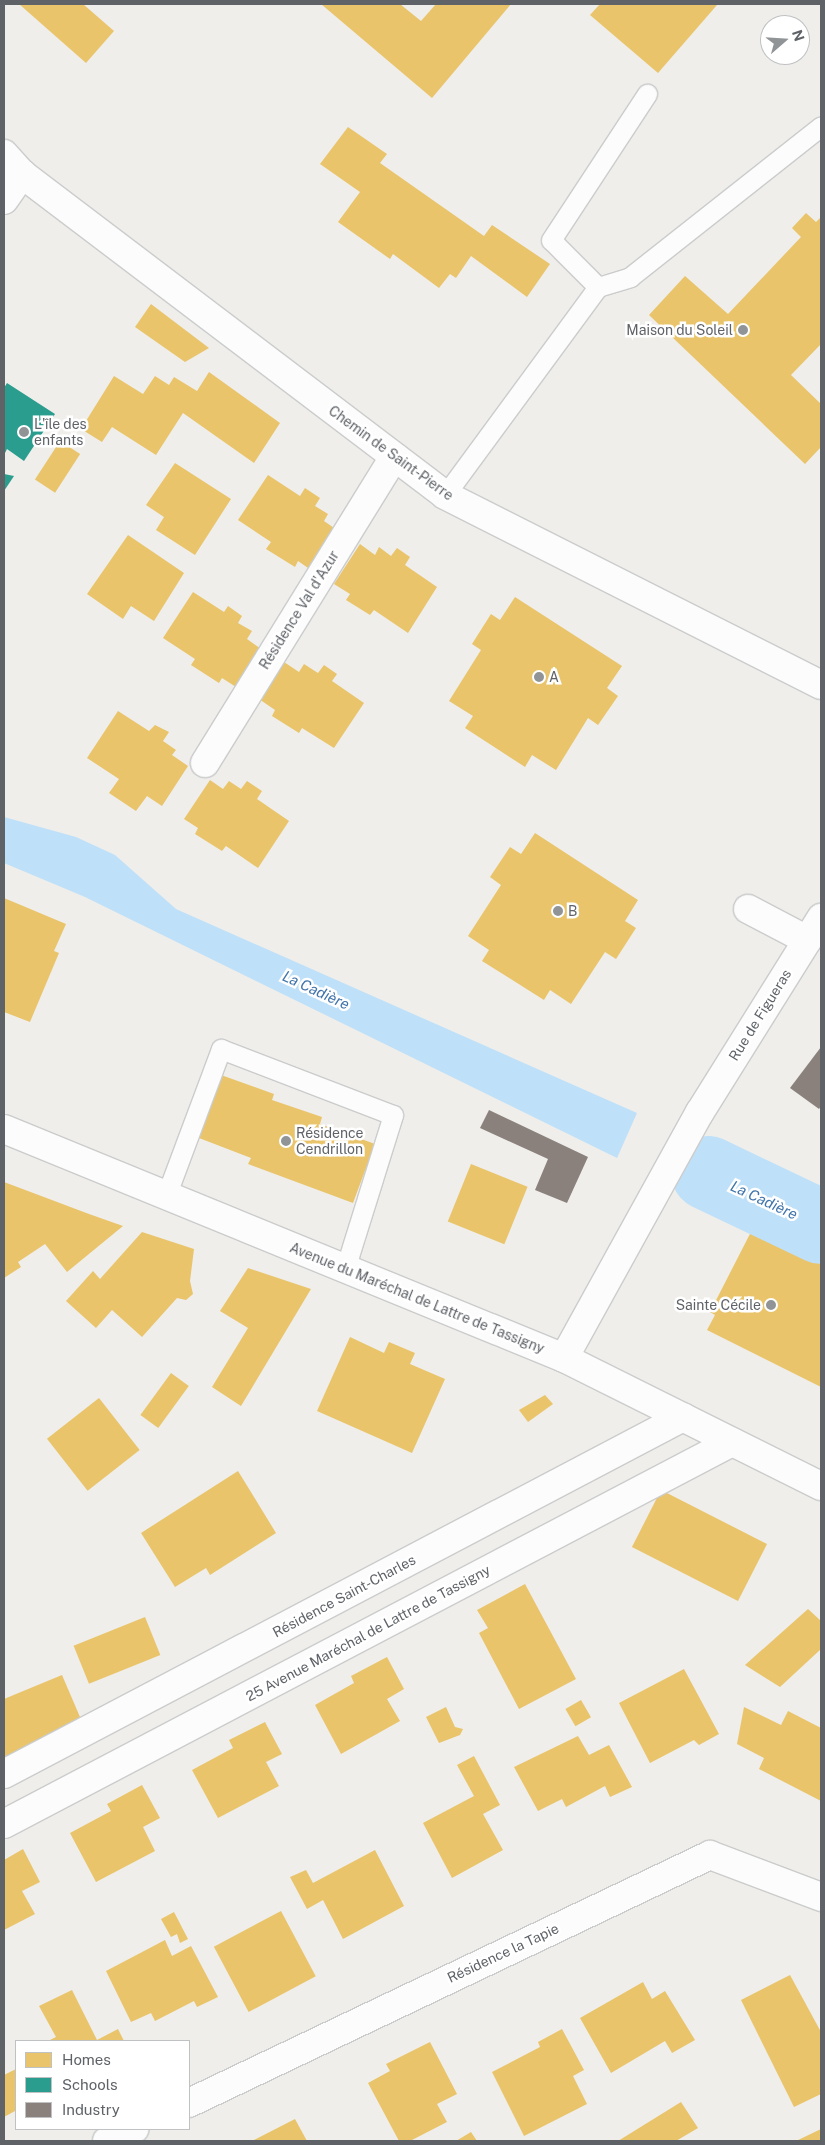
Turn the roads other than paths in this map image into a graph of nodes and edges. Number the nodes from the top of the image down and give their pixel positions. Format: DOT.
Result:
graph roads {
  1 [pos="647,94"];
  2 [pos="821,126"];
  3 [pos="4,154"];
  4 [pos="22,174"];
  5 [pos="4,200"];
  6 [pos="598,287"];
  7 [pos="394,457"];
  8 [pos="445,495"];
  9 [pos="821,685"];
  10 [pos="205,763"];
  11 [pos="748,909"];
  12 [pos="821,918"];
  13 [pos="807,940"];
  14 [pos="4,1129"];
  15 [pos="166,1196"];
  16 [pos="345,1269"];
  17 [pos="564,1358"];
  18 [pos="683,1417"];
  19 [pos="732,1442"];
  20 [pos="821,1486"];
  21 [pos="4,1774"];
  22 [pos="4,1824"];
  23 [pos="821,1897"];
  24 [pos="190,2103"];
  25 [pos="132,2130"];
  26 [pos="108,2141"];
  1 -- 6 [label="lane"];
  2 -- 6 [label="lane"];
  3 -- 4 [label="street, Chemin de Saint-Pierre"];
  4 -- 5 [label="street"];
  4 -- 7 [label="street, Chemin de Saint-Pierre"];
  6 -- 8 [label="lane"];
  7 -- 8 [label="street, Chemin de Saint-Pierre"];
  7 -- 10 [label="street, Résidence Val d'Azur"];
  8 -- 9 [label="street, Chemin de Saint-Pierre"];
  11 -- 13 [label="street"];
  12 -- 13 [label="street, Rue de Figueras"];
  13 -- 17 [label="street, Rue de Figueras"];
  14 -- 15 [label="street, Avenue du Maréchal de Lattre de Tassigny"];
  15 -- 16 [label="street, Avenue du Maréchal de Lattre de Tassigny"];
  15 -- 16 [label="lane"];
  16 -- 17 [label="street, Avenue du Maréchal de Lattre de Tassigny"];
  17 -- 18 [label="street, Avenue du Maréchal de Lattre de Tassigny"];
  18 -- 19 [label="street, Avenue du Maréchal de Lattre de Tassigny"];
  18 -- 21 [label="street, Résidence Saint-Charles"];
  19 -- 20 [label="street, Avenue du Maréchal de Lattre de Tassigny"];
  19 -- 22 [label="street, 25 Avenue Maréchal de Lattre de Tassigny"];
  23 -- 24 [label="street, Résidence la Tapie"];
  25 -- 26 [label="street"];
}
